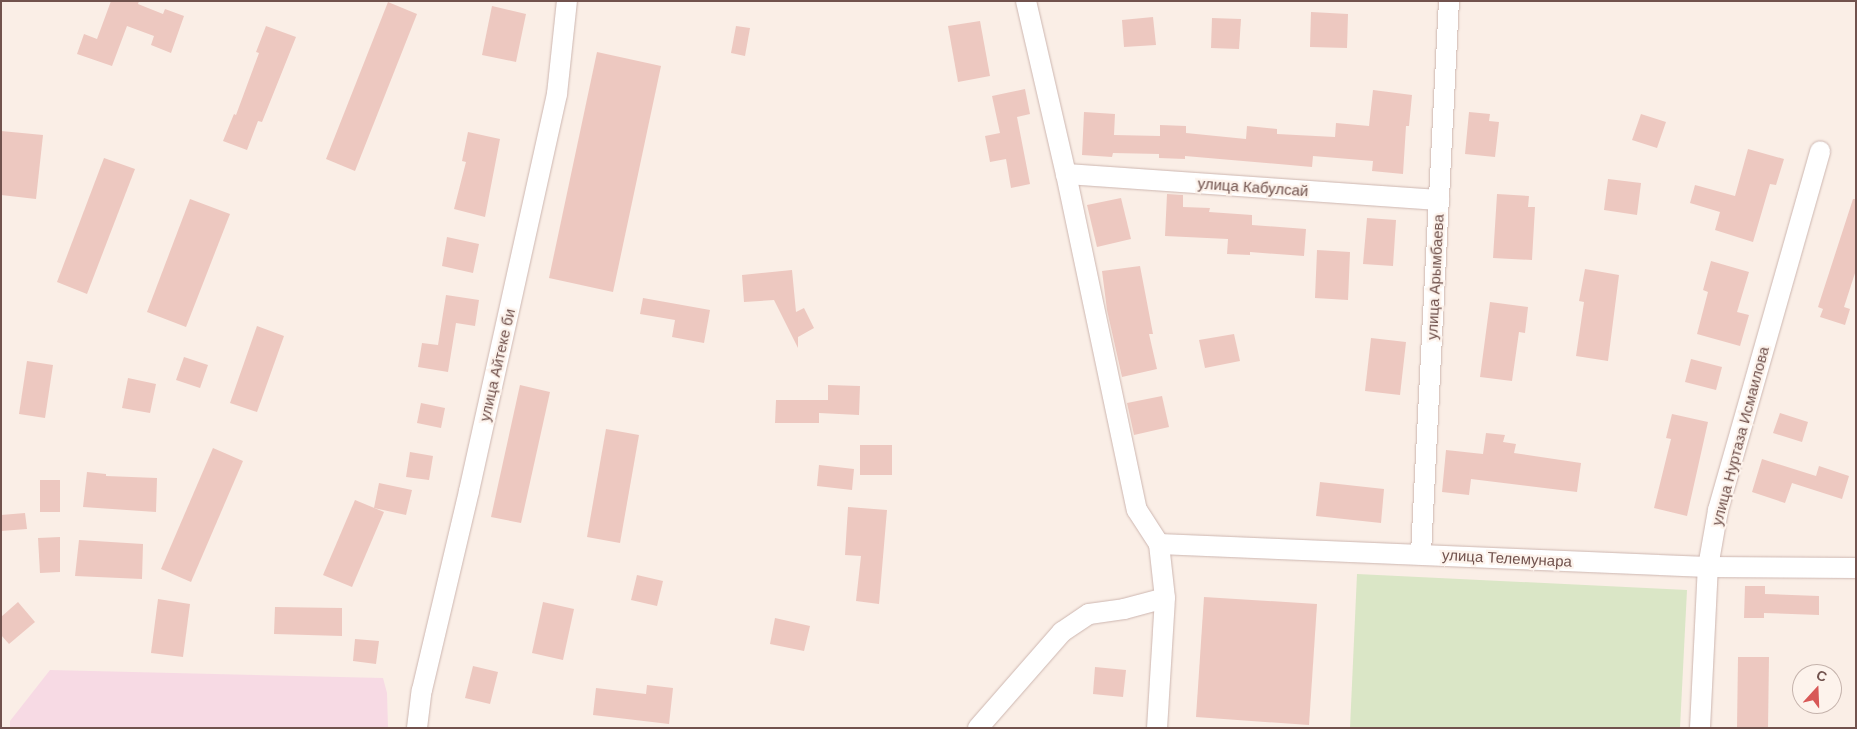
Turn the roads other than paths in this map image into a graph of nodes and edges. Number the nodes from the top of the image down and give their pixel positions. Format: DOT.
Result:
graph roads {
  1 [pos="567,1"];
  2 [pos="1026,1"];
  3 [pos="1450,1"];
  4 [pos="1820,151"];
  5 [pos="1066,174"];
  6 [pos="1439,200"];
  7 [pos="1159,544"];
  8 [pos="1421,553"];
  9 [pos="1708,567"];
  10 [pos="1856,568"];
  11 [pos="1165,598"];
  12 [pos="417,728"];
  13 [pos="978,728"];
  14 [pos="1157,728"];
  15 [pos="1700,728"];
  1 -- 12 [label="street, улица Айтеке би"];
  2 -- 5 [label="street"];
  3 -- 6 [label="street, улица Арымбаева"];
  4 -- 9 [label="street, улица Нуртаза Исмаилова"];
  5 -- 6 [label="street, улица Кабулсай"];
  5 -- 7 [label="street"];
  6 -- 8 [label="street, улица Арымбаева"];
  7 -- 8 [label="street, улица Телемунара"];
  7 -- 11 [label="street"];
  8 -- 9 [label="street, улица Телемунара"];
  9 -- 10 [label="street, улица Телемунара"];
  9 -- 15 [label="street, улица Нуртаза Исмаилова"];
  11 -- 13 [label="street"];
  11 -- 14 [label="street"];
}
